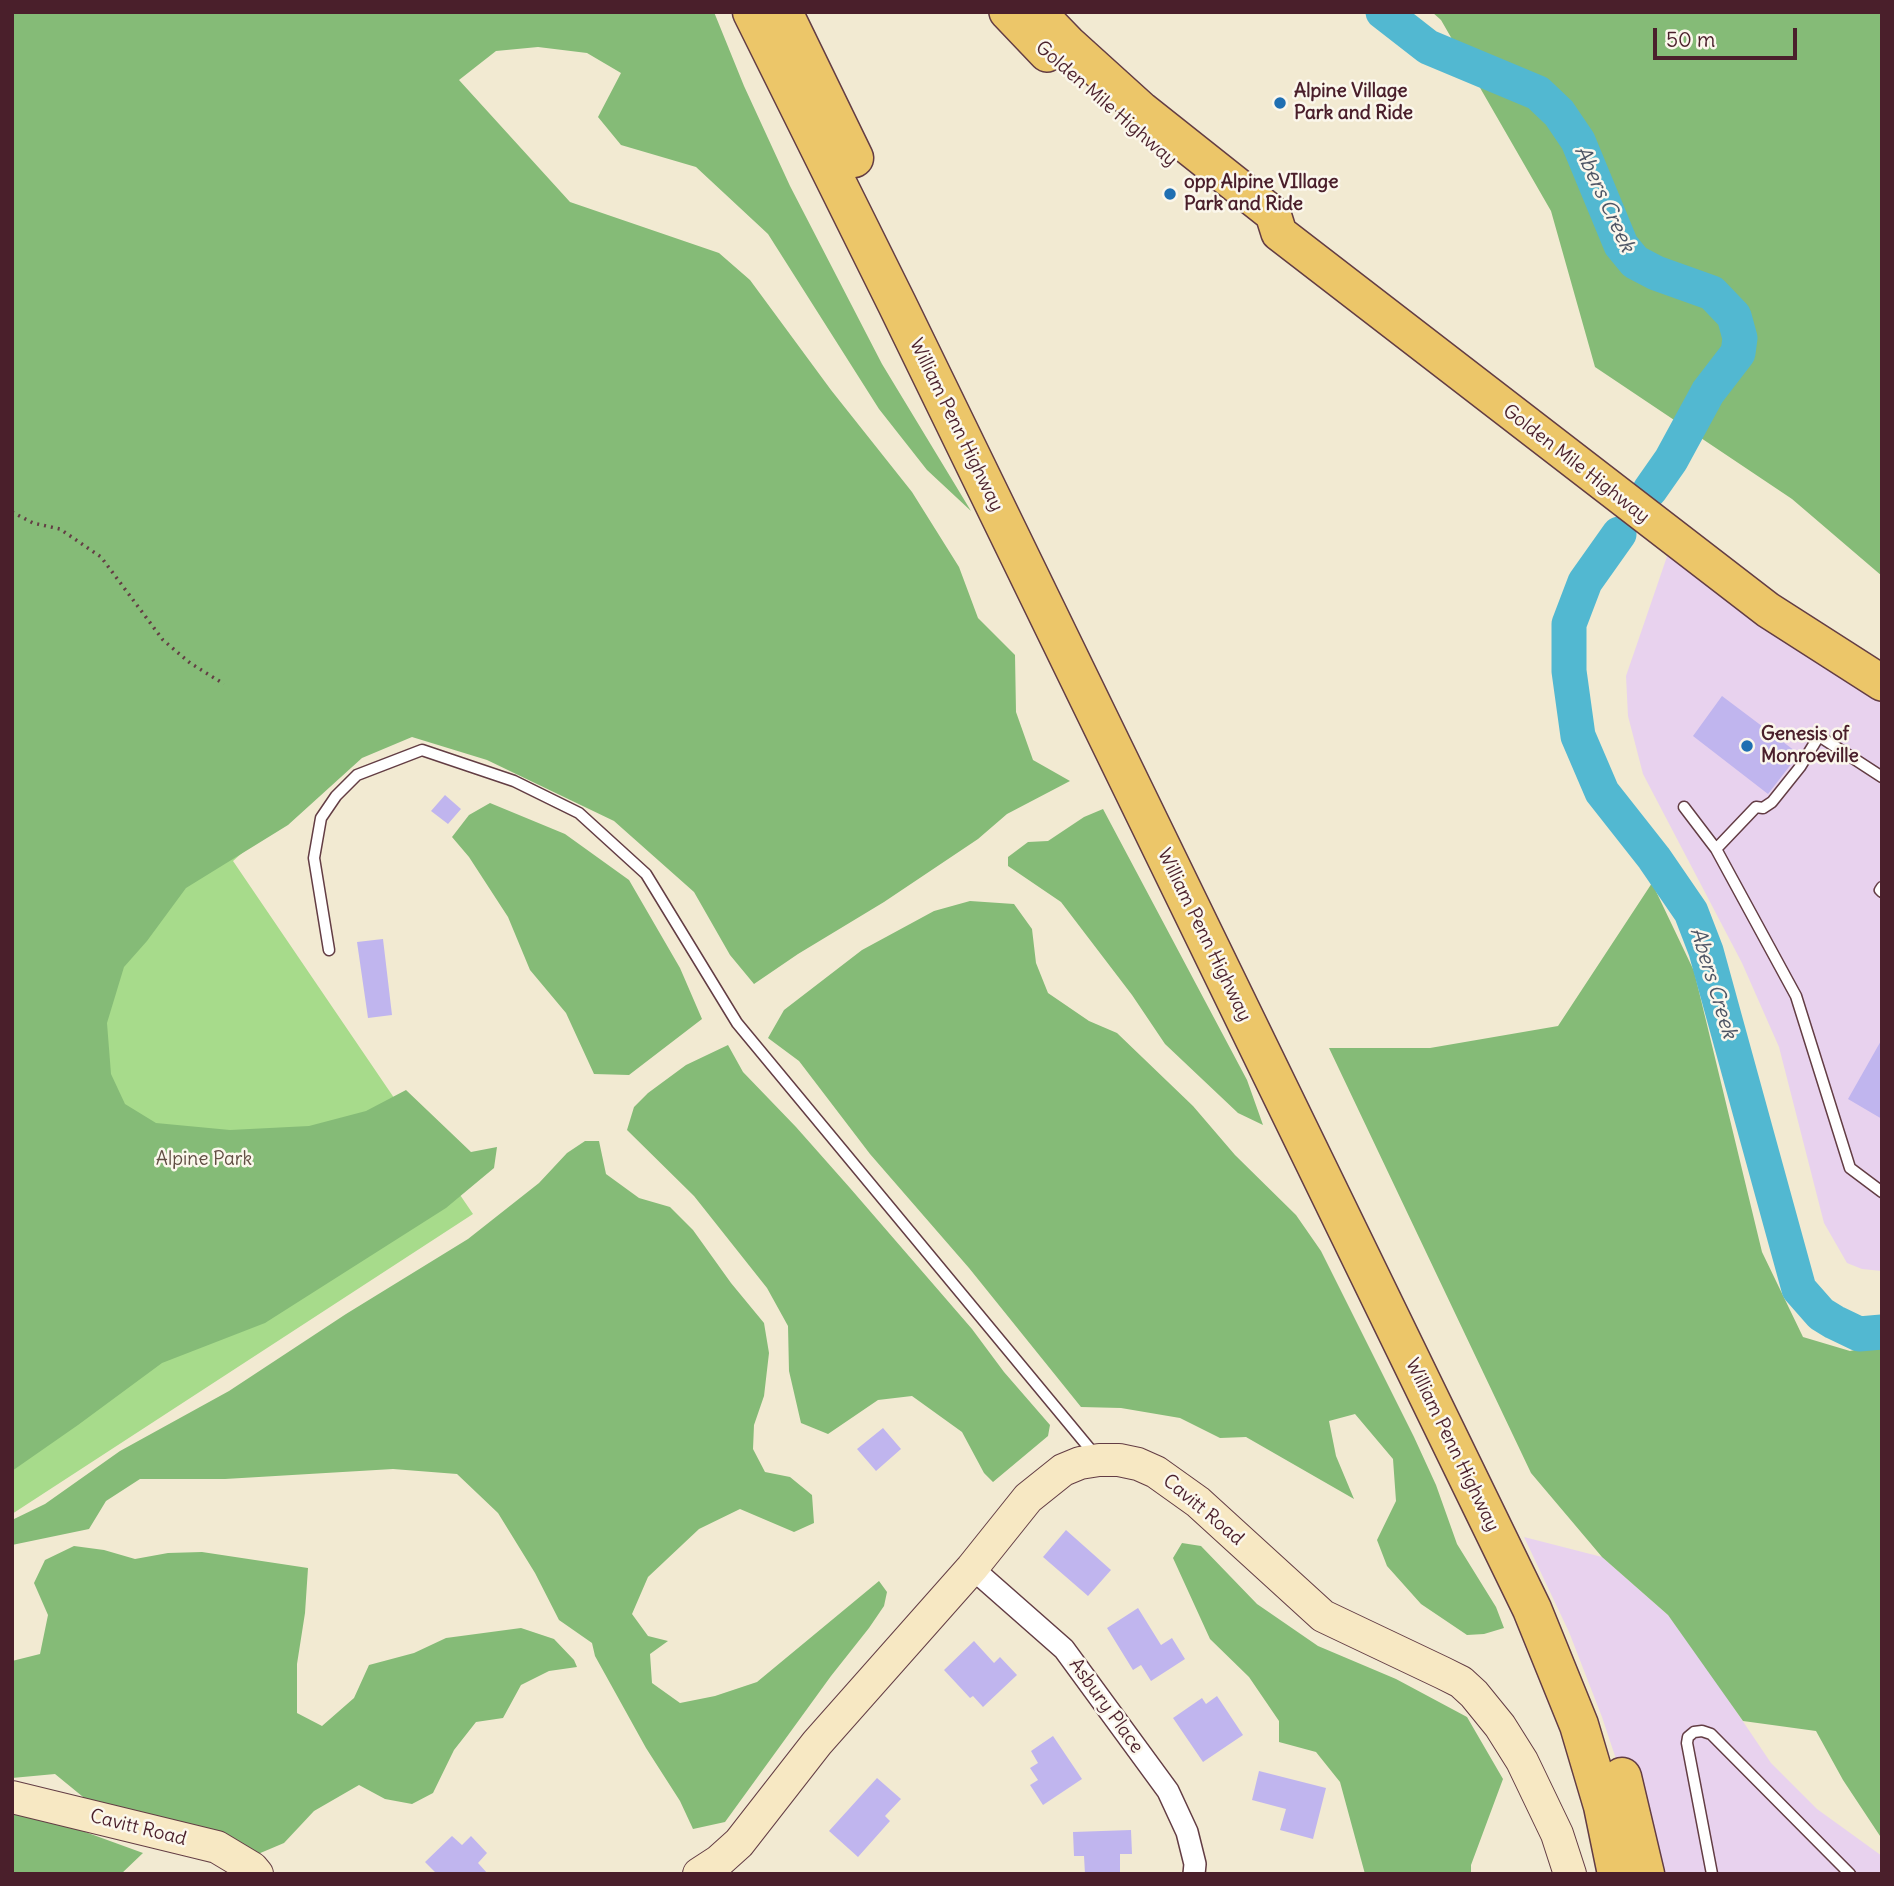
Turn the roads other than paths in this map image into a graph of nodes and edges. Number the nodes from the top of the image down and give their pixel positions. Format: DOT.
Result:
graph roads {
  1 [pos="752,12"];
  2 [pos="783,12"];
  3 [pos="1007,12"];
  4 [pos="1038,12"];
  5 [pos="1279,233"];
  6 [pos="1882,684"];
  7 [pos="1882,777"];
  8 [pos="1684,807"];
  9 [pos="1716,849"];
  10 [pos="329,950"];
  11 [pos="1882,1192"];
  12 [pos="1099,1460"];
  13 [pos="972,1568"];
  14 [pos="12,1797"];
  15 [pos="257,1874"];
  16 [pos="699,1874"];
  17 [pos="1194,1874"];
  18 [pos="1570,1874"];
  19 [pos="1617,1874"];
  20 [pos="1646,1874"];
  21 [pos="1712,1874"];
  22 [pos="1850,1874"];
  1 -- 19 [label="highway, William Penn Highway"];
  2 -- 20 [label="highway, William Penn Highway"];
  3 -- 5 [label="main road, Golden Mile Highway"];
  4 -- 5 [label="main road, Golden Mile Highway"];
  5 -- 6 [label="main road, Golden Mile Highway"];
  7 -- 9 [label="lane"];
  8 -- 9 [label="lane"];
  9 -- 11 [label="lane"];
  10 -- 12 [label="lane"];
  12 -- 13 [label="street, Cavitt Road"];
  12 -- 18 [label="street, Cavitt Road"];
  13 -- 16 [label="street, Cavitt Road"];
  13 -- 17 [label="street, Asbury Place"];
  14 -- 15 [label="street, Cavitt Road"];
  21 -- 22 [label="lane"];
}
